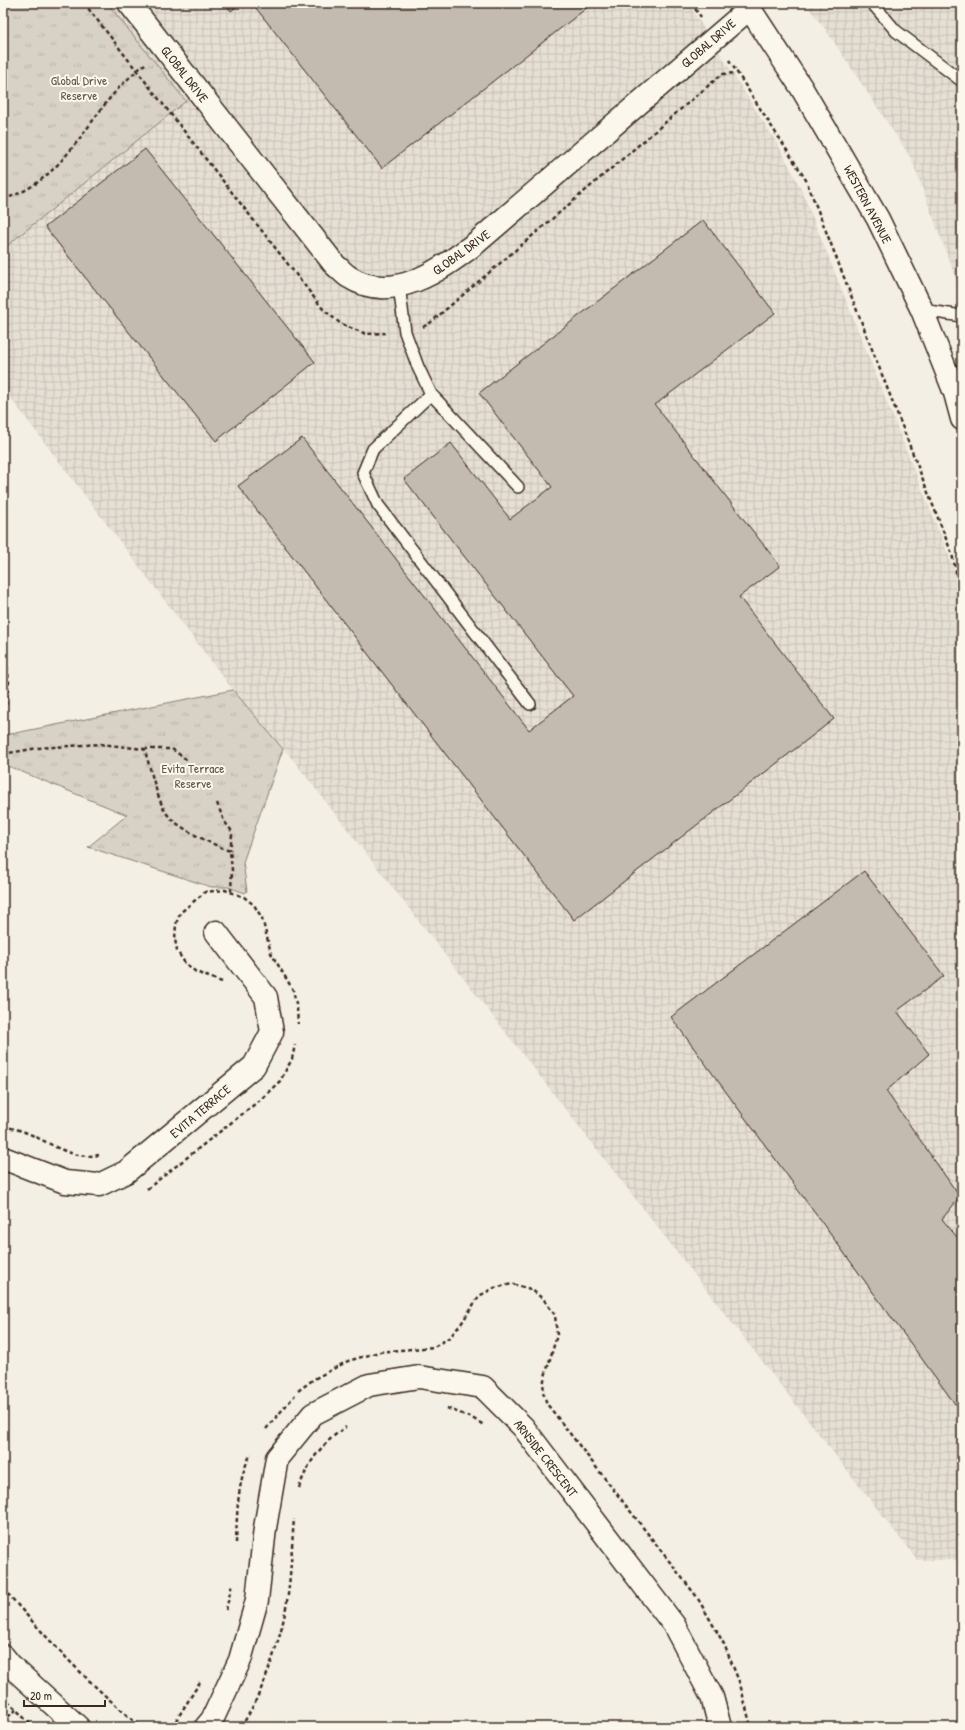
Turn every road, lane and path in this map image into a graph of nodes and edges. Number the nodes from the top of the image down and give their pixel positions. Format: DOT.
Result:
graph roads {
  1 [pos="84,3"];
  2 [pos="129,3"];
  3 [pos="691,3"];
  4 [pos="872,3"];
  5 [pos="748,6"];
  6 [pos="715,38"];
  7 [pos="165,48"];
  8 [pos="137,71"];
  9 [pos="738,73"];
  10 [pos="962,81"];
  11 [pos="3,199"];
  12 [pos="399,285"];
  13 [pos="922,310"];
  14 [pos="962,316"];
  15 [pos="405,332"];
  16 [pos="431,394"];
  17 [pos="962,419"];
  18 [pos="518,487"];
  19 [pos="962,598"];
  20 [pos="3,640"];
  21 [pos="530,704"];
  22 [pos="3,729"];
  23 [pos="144,749"];
  24 [pos="3,754"];
  25 [pos="187,760"];
  26 [pos="217,803"];
  27 [pos="230,851"];
  28 [pos="231,891"];
  29 [pos="216,932"];
  30 [pos="226,984"];
  31 [pos="298,1026"];
  32 [pos="296,1039"];
  33 [pos="3,1127"];
  34 [pos="105,1152"];
  35 [pos="3,1158"];
  36 [pos="145,1191"];
  37 [pos="442,1407"];
  38 [pos="352,1423"];
  39 [pos="489,1429"];
  40 [pos="265,1430"];
  41 [pos="254,1449"];
  42 [pos="298,1490"];
  43 [pos="294,1517"];
  44 [pos="236,1546"];
  45 [pos="232,1577"];
  46 [pos="3,1588"];
  47 [pos="225,1614"];
  48 [pos="6,1666"];
  49 [pos="202,1677"];
  50 [pos="3,1696"];
  51 [pos="16,1710"];
  52 [pos="3,1721"];
  53 [pos="33,1727"];
  54 [pos="78,1727"];
  55 [pos="141,1727"];
  56 [pos="172,1727"];
  57 [pos="206,1727"];
  58 [pos="241,1727"];
  59 [pos="720,1727"];
  60 [pos="751,1727"];
  1 -- 8 [label="path"];
  2 -- 7 [label="street, GLOBAL DRIVE"];
  3 -- 6 [label="path"];
  4 -- 10 [label="lane"];
  5 -- 6 [label="street, GLOBAL DRIVE"];
  5 -- 13 [label="street, WESTERN AVENUE"];
  6 -- 9 [label="path"];
  6 -- 12 [label="street, GLOBAL DRIVE"];
  7 -- 8 [label="path"];
  7 -- 12 [label="street, GLOBAL DRIVE"];
  8 -- 11 [label="path"];
  8 -- 15 [label="path"];
  9 -- 15 [label="path"];
  9 -- 19 [label="path"];
  12 -- 15 [label="lane"];
  13 -- 14 [label="lane"];
  13 -- 17 [label="street, WESTERN AVENUE"];
  15 -- 16 [label="lane"];
  16 -- 18 [label="lane"];
  16 -- 21 [label="lane"];
  20 -- 22 [label="path"];
  23 -- 24 [label="path"];
  23 -- 25 [label="path"];
  23 -- 27 [label="path"];
  26 -- 27 [label="path"];
  27 -- 28 [label="path"];
  28 -- 30 [label="path"];
  28 -- 31 [label="path"];
  29 -- 35 [label="street, EVITA TERRACE"];
  32 -- 36 [label="path"];
  33 -- 34 [label="path"];
  37 -- 39 [label="path"];
  38 -- 42 [label="path"];
  40 -- 60 [label="path"];
  41 -- 44 [label="path"];
  43 -- 58 [label="path"];
  45 -- 47 [label="path"];
  46 -- 55 [label="path"];
  48 -- 54 [label="street"];
  49 -- 56 [label="path"];
  50 -- 51 [label="path"];
  51 -- 52 [label="path"];
  51 -- 53 [label="path"];
  57 -- 59 [label="street, ARNSIDE CRESCENT"];
}
